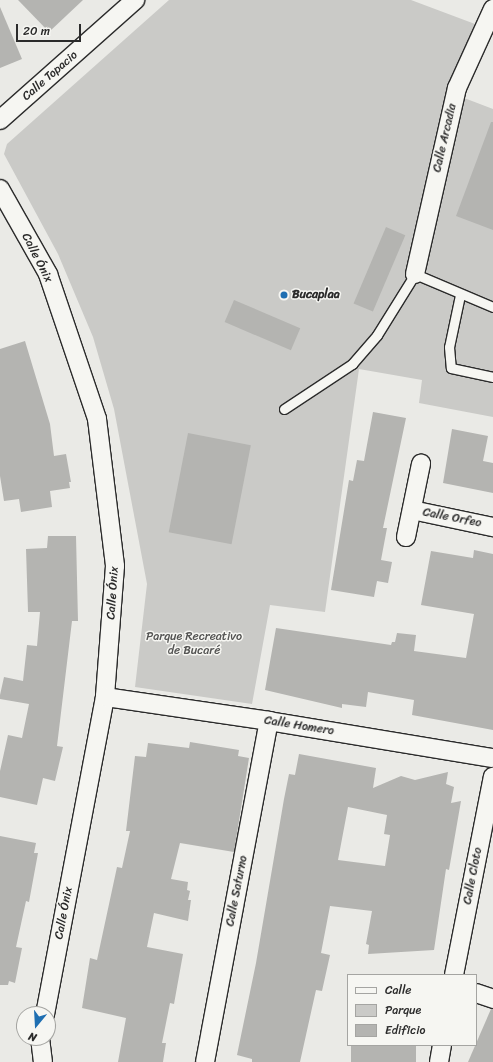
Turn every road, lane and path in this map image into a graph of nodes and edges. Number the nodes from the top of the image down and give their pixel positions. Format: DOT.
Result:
graph roads {
  1 [pos="136,0"];
  2 [pos="493,9"];
  3 [pos="0,120"];
  4 [pos="0,188"];
  5 [pos="415,274"];
  6 [pos="460,295"];
  7 [pos="493,307"];
  8 [pos="493,377"];
  9 [pos="284,409"];
  10 [pos="421,464"];
  11 [pos="412,510"];
  12 [pos="493,527"];
  13 [pos="406,537"];
  14 [pos="105,697"];
  15 [pos="269,721"];
  16 [pos="493,758"];
  17 [pos="493,777"];
  18 [pos="454,974"];
  19 [pos="477,993"];
  20 [pos="493,999"];
  21 [pos="47,1006"];
  22 [pos="41,1046"];
  23 [pos="442,1046"];
  24 [pos="43,1062"];
  25 [pos="205,1062"];
  26 [pos="439,1062"];
  1 -- 3 [label="street, Calle Topacio"];
  2 -- 5 [label="street, Calle Arcadia"];
  4 -- 14 [label="street, Calle Ónix"];
  5 -- 6 [label="lane"];
  5 -- 9 [label="lane"];
  6 -- 7 [label="lane"];
  6 -- 8 [label="lane"];
  10 -- 11 [label="street, Calle Orfeo"];
  11 -- 12 [label="street, Calle Orfeo"];
  11 -- 13 [label="street, Calle Orfeo"];
  14 -- 15 [label="street, Calle Homero"];
  14 -- 21 [label="street, Calle Ónix"];
  15 -- 16 [label="street, Calle Homero"];
  15 -- 25 [label="street, Calle Saturno"];
  17 -- 18 [label="street, Calle Cloto"];
  19 -- 20 [label="street"];
  22 -- 24 [label="street"];
  23 -- 26 [label="street"];
}
